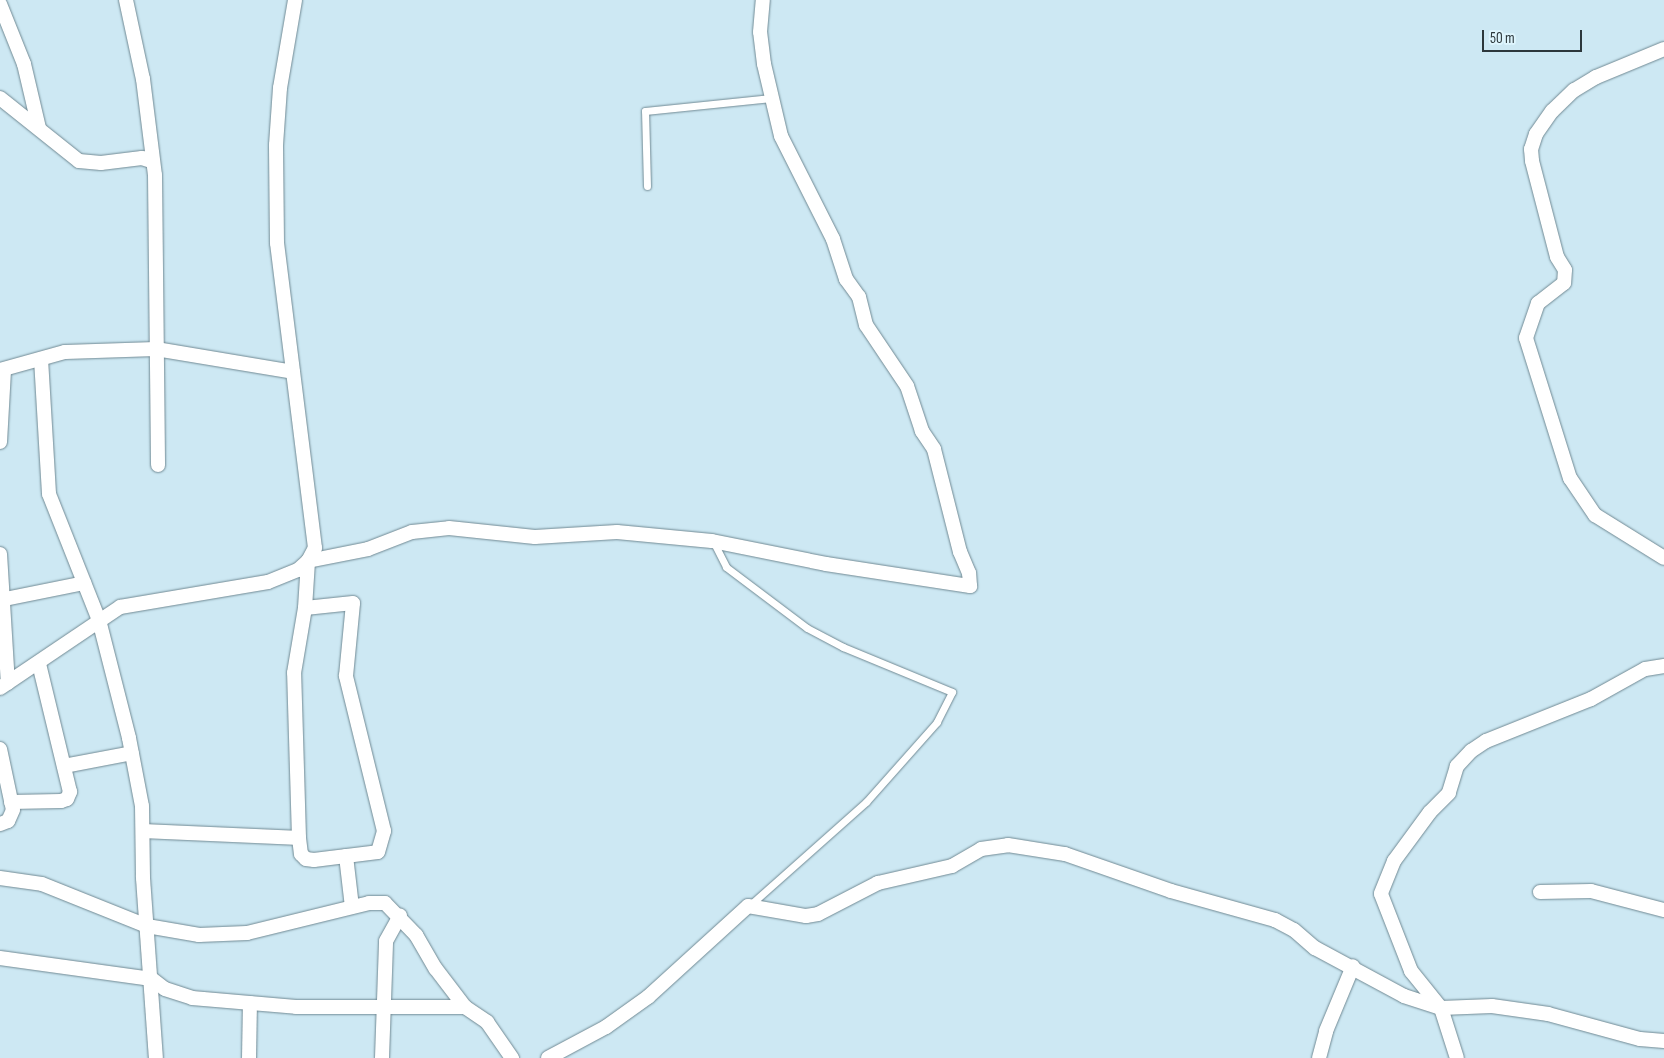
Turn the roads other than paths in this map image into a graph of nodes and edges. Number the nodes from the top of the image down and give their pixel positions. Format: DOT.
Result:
graph roads {
  1 [pos="126,0"];
  2 [pos="295,0"];
  3 [pos="763,0"];
  4 [pos="0,4"];
  5 [pos="1664,49"];
  6 [pos="0,98"];
  7 [pos="772,98"];
  8 [pos="39,128"];
  9 [pos="152,161"];
  10 [pos="647,186"];
  11 [pos="156,349"];
  12 [pos="41,359"];
  13 [pos="2,370"];
  14 [pos="293,372"];
  15 [pos="0,442"];
  16 [pos="158,465"];
  17 [pos="712,540"];
  18 [pos="0,554"];
  19 [pos="1664,558"];
  20 [pos="308,561"];
  21 [pos="84,583"];
  22 [pos="1,600"];
  23 [pos="305,608"];
  24 [pos="99,620"];
  25 [pos="39,664"];
  26 [pos="1664,666"];
  27 [pos="4,686"];
  28 [pos="0,749"];
  29 [pos="132,753"];
  30 [pos="64,766"];
  31 [pos="11,802"];
  32 [pos="0,824"];
  33 [pos="144,831"];
  34 [pos="299,838"];
  35 [pos="346,856"];
  36 [pos="0,878"];
  37 [pos="1540,892"];
  38 [pos="748,906"];
  39 [pos="352,907"];
  40 [pos="1664,910"];
  41 [pos="400,916"];
  42 [pos="147,926"];
  43 [pos="0,958"];
  44 [pos="1353,966"];
  45 [pos="152,979"];
  46 [pos="250,1003"];
  47 [pos="465,1006"];
  48 [pos="382,1007"];
  49 [pos="1441,1008"];
  50 [pos="1664,1041"];
  51 [pos="156,1058"];
  52 [pos="249,1058"];
  53 [pos="382,1058"];
  54 [pos="512,1058"];
  55 [pos="548,1058"];
  56 [pos="1320,1058"];
  57 [pos="1457,1058"];
  1 -- 9 [label="street"];
  2 -- 14 [label="street"];
  3 -- 7 [label="street"];
  4 -- 8 [label="street"];
  5 -- 19 [label="street"];
  6 -- 8 [label="street"];
  7 -- 10 [label="lane"];
  7 -- 17 [label="street"];
  8 -- 9 [label="street"];
  9 -- 11 [label="street"];
  11 -- 12 [label="street"];
  11 -- 14 [label="street"];
  11 -- 16 [label="street"];
  12 -- 13 [label="street"];
  12 -- 21 [label="street"];
  13 -- 15 [label="street"];
  14 -- 20 [label="street"];
  17 -- 20 [label="street"];
  17 -- 38 [label="lane"];
  18 -- 22 [label="street"];
  20 -- 23 [label="street"];
  20 -- 24 [label="street"];
  21 -- 22 [label="street"];
  21 -- 24 [label="street"];
  22 -- 27 [label="street"];
  23 -- 34 [label="street"];
  23 -- 35 [label="street"];
  24 -- 25 [label="street"];
  24 -- 29 [label="street"];
  25 -- 27 [label="street"];
  25 -- 30 [label="street"];
  26 -- 49 [label="street"];
  28 -- 31 [label="street"];
  29 -- 30 [label="street"];
  29 -- 33 [label="street"];
  30 -- 31 [label="street"];
  31 -- 32 [label="street"];
  33 -- 34 [label="street"];
  33 -- 42 [label="street"];
  34 -- 35 [label="street"];
  35 -- 39 [label="street"];
  36 -- 42 [label="street"];
  37 -- 40 [label="street"];
  38 -- 44 [label="street"];
  38 -- 55 [label="street"];
  39 -- 41 [label="street"];
  39 -- 42 [label="street"];
  41 -- 47 [label="street"];
  41 -- 48 [label="street"];
  42 -- 45 [label="street"];
  43 -- 45 [label="street"];
  44 -- 49 [label="street"];
  44 -- 56 [label="street"];
  45 -- 46 [label="street"];
  45 -- 51 [label="street"];
  46 -- 48 [label="street"];
  46 -- 52 [label="street"];
  47 -- 48 [label="street"];
  47 -- 54 [label="street"];
  48 -- 53 [label="street"];
  49 -- 50 [label="street"];
  49 -- 57 [label="street"];
}
